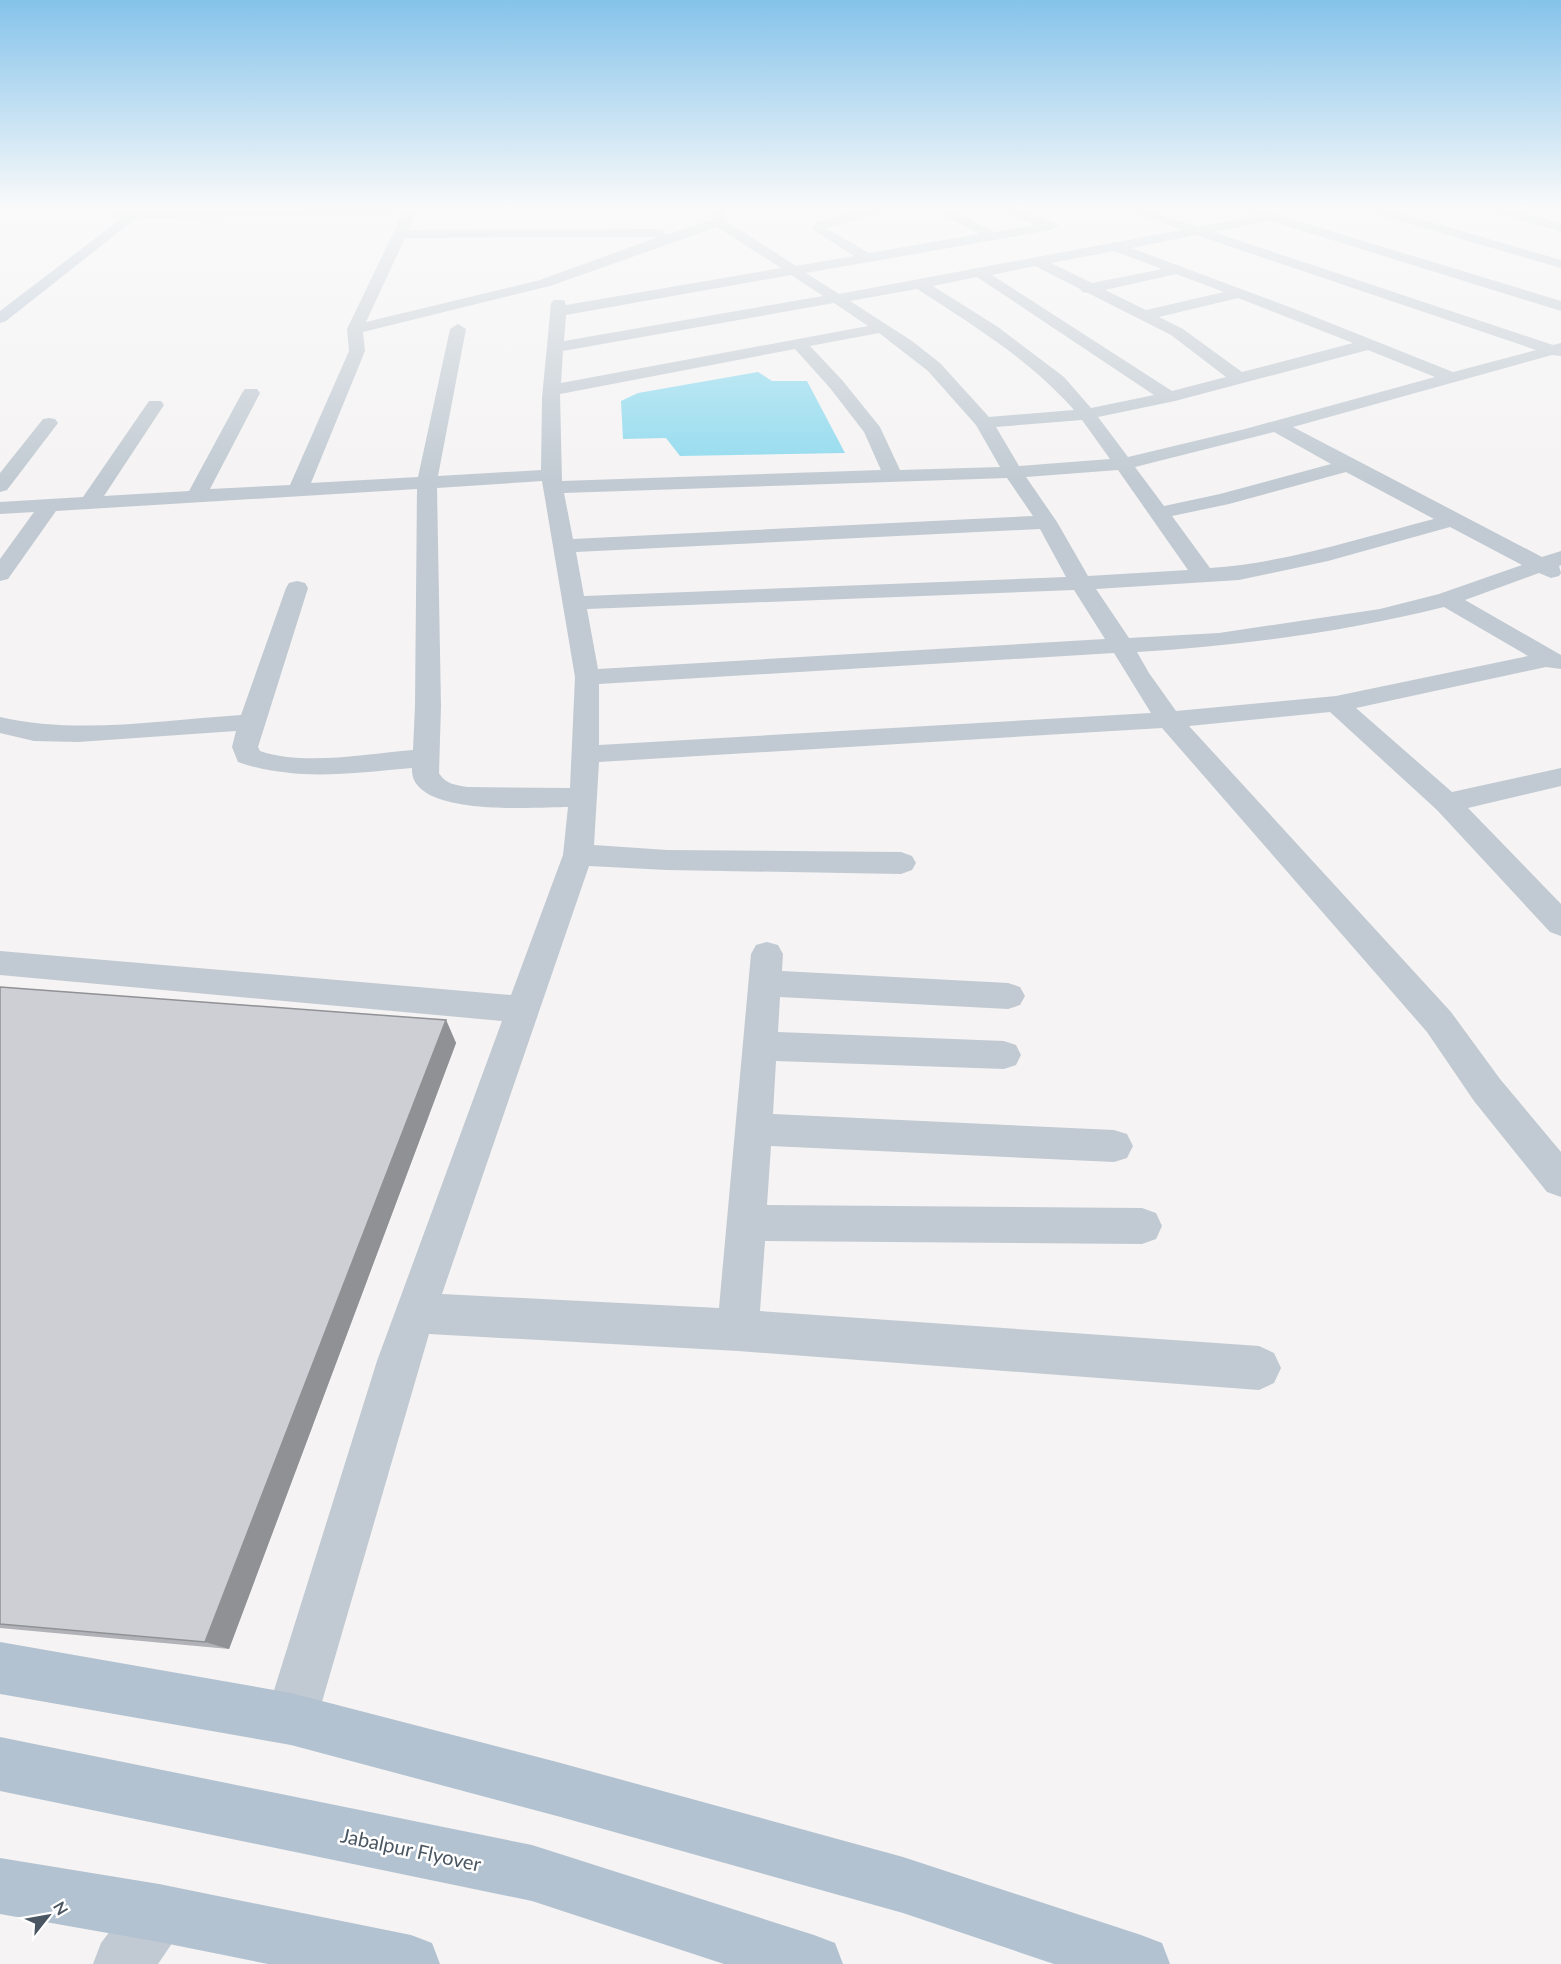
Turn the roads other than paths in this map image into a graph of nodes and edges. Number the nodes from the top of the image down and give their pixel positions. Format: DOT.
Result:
graph roads {
  1 [pos="23,300"];
  2 [pos="368,300"];
  3 [pos="476,300"];
  4 [pos="611,300"];
  5 [pos="625,300"];
  6 [pos="826,300"];
  7 [pos="838,300"];
  8 [pos="945,300"];
  9 [pos="1023,300"];
  10 [pos="1111,300"];
  11 [pos="1212,300"];
  12 [pos="1257,300"];
  13 [pos="1411,300"];
  14 [pos="1542,300"];
  15 [pos="594,305"];
  16 [pos="1561,306"];
  17 [pos="1146,315"];
  18 [pos="0,318"];
  19 [pos="883,328"];
  20 [pos="354,329"];
  21 [pos="458,329"];
  22 [pos="1370,344"];
  23 [pos="800,345"];
  24 [pos="556,347"];
  25 [pos="1559,349"];
  26 [pos="1240,379"];
  27 [pos="1454,379"];
  28 [pos="552,390"];
  29 [pos="251,393"];
  30 [pos="1169,397"];
  31 [pos="155,405"];
  32 [pos="1087,414"];
  33 [pos="49,423"];
  34 [pos="984,423"];
  35 [pos="1277,426"];
  36 [pos="1122,464"];
  37 [pos="1349,465"];
  38 [pos="1013,472"];
  39 [pos="893,476"];
  40 [pos="552,481"];
  41 [pos="427,482"];
  42 [pos="0,486"];
  43 [pos="298,490"];
  44 [pos="196,496"];
  45 [pos="89,503"];
  46 [pos="50,505"];
  47 [pos="0,508"];
  48 [pos="1158,513"];
  49 [pos="1452,520"];
  50 [pos="1047,522"];
  51 [pos="565,546"];
  52 [pos="1554,566"];
  53 [pos="0,573"];
  54 [pos="1204,576"];
  55 [pos="1081,583"];
  56 [pos="297,588"];
  57 [pos="1447,599"];
  58 [pos="574,603"];
  59 [pos="1123,648"];
  60 [pos="1554,662"];
  61 [pos="587,677"];
  62 [pos="1336,704"];
  63 [pos="1169,720"];
  64 [pos="252,722"];
  65 [pos="3,731"];
  66 [pos="586,754"];
  67 [pos="426,758"];
  68 [pos="1561,777"];
  69 [pos="583,798"];
  70 [pos="1447,803"];
  71 [pos="578,855"];
  72 [pos="902,863"];
  73 [pos="1561,924"];
  74 [pos="0,963"];
  75 [pos="1008,996"];
  76 [pos="524,1010"];
  77 [pos="760,1046"];
  78 [pos="1004,1055"];
  79 [pos="753,1129"];
  80 [pos="1114,1146"];
  81 [pos="1560,1178"];
  82 [pos="746,1223"];
  83 [pos="1142,1226"];
  84 [pos="415,1313"];
  85 [pos="738,1330"];
  86 [pos="1259,1368"];
  87 [pos="0,1668"];
  88 [pos="291,1719"];
  89 [pos="0,1764"];
  90 [pos="0,1886"];
  91 [pos="159,1913"];
  92 [pos="122,1964"];
  93 [pos="411,1964"];
  94 [pos="814,1964"];
  95 [pos="1141,1964"];
  1 -- 18 [label="main road"];
  2 -- 20 [label="street"];
  3 -- 20 [label="street"];
  4 -- 15 [label="street"];
  5 -- 15 [label="street"];
  6 -- 24 [label="street"];
  7 -- 19 [label="street"];
  8 -- 32 [label="street"];
  9 -- 30 [label="street"];
  10 -- 17 [label="street"];
  11 -- 17 [label="street"];
  12 -- 22 [label="street"];
  13 -- 25 [label="street"];
  14 -- 16 [label="street"];
  15 -- 24 [label="street"];
  17 -- 26 [label="street"];
  19 -- 23 [label="street"];
  19 -- 34 [label="street"];
  20 -- 43 [label="street"];
  21 -- 41 [label="street"];
  22 -- 26 [label="street"];
  22 -- 27 [label="street"];
  23 -- 28 [label="street"];
  23 -- 39 [label="street"];
  24 -- 28 [label="street"];
  25 -- 27 [label="street"];
  26 -- 30 [label="street"];
  27 -- 35 [label="street"];
  28 -- 40 [label="street"];
  29 -- 44 [label="street"];
  30 -- 32 [label="street"];
  31 -- 45 [label="street"];
  32 -- 34 [label="street"];
  32 -- 36 [label="street"];
  33 -- 42 [label="street"];
  34 -- 38 [label="street"];
  35 -- 36 [label="street"];
  35 -- 37 [label="street"];
  36 -- 38 [label="street"];
  36 -- 48 [label="street"];
  37 -- 48 [label="street"];
  37 -- 49 [label="street"];
  38 -- 39 [label="street"];
  38 -- 50 [label="street"];
  39 -- 40 [label="street"];
  40 -- 41 [label="street"];
  40 -- 51 [label="street"];
  41 -- 43 [label="street"];
  41 -- 67 [label="street"];
  43 -- 44 [label="street"];
  44 -- 45 [label="street"];
  45 -- 46 [label="street"];
  46 -- 47 [label="street"];
  46 -- 53 [label="street"];
  48 -- 54 [label="street"];
  49 -- 52 [label="street"];
  49 -- 54 [label="street"];
  50 -- 51 [label="street"];
  50 -- 55 [label="street"];
  51 -- 58 [label="street"];
  52 -- 57 [label="street"];
  54 -- 55 [label="street"];
  55 -- 58 [label="street"];
  55 -- 59 [label="street"];
  56 -- 64 [label="street"];
  57 -- 59 [label="street"];
  57 -- 60 [label="street"];
  58 -- 61 [label="street"];
  59 -- 61 [label="street"];
  59 -- 63 [label="street"];
  60 -- 62 [label="street"];
  61 -- 66 [label="street"];
  62 -- 63 [label="street"];
  62 -- 70 [label="street"];
  63 -- 66 [label="street"];
  63 -- 81 [label="street"];
  64 -- 65 [label="street"];
  64 -- 67 [label="street"];
  66 -- 69 [label="street"];
  67 -- 69 [label="street"];
  68 -- 70 [label="street"];
  69 -- 71 [label="street"];
  70 -- 73 [label="street"];
  71 -- 72 [label="street"];
  71 -- 76 [label="street"];
  74 -- 76 [label="street"];
  75 -- 77 [label="street"];
  76 -- 84 [label="street"];
  77 -- 78 [label="street"];
  77 -- 79 [label="street"];
  79 -- 80 [label="street"];
  79 -- 82 [label="street"];
  82 -- 83 [label="street"];
  82 -- 85 [label="street"];
  84 -- 85 [label="street"];
  84 -- 88 [label="street"];
  85 -- 86 [label="street"];
  87 -- 88 [label="main road"];
  88 -- 95 [label="main road"];
  89 -- 94 [label="main road, Jabalpur Flyover"];
  90 -- 91 [label="main road"];
  91 -- 92 [label="street"];
  91 -- 93 [label="main road"];
}
